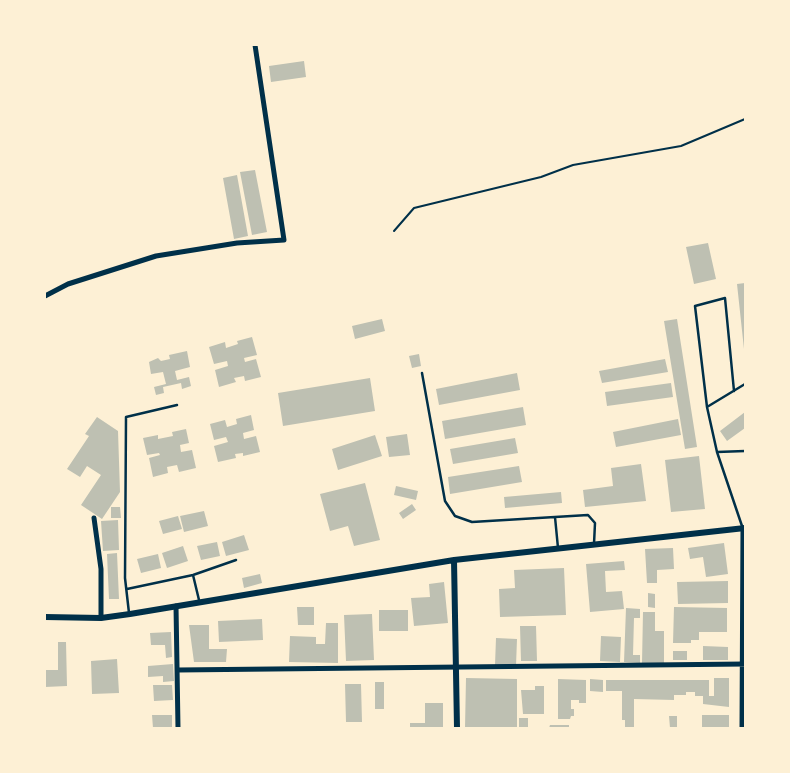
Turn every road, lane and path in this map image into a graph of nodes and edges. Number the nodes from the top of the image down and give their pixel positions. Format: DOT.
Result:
graph roads {
  1 [pos="255,45"];
  2 [pos="745,119"];
  3 [pos="394,231"];
  4 [pos="45,296"];
  5 [pos="422,374"];
  6 [pos="745,384"];
  7 [pos="734,391"];
  8 [pos="177,405"];
  9 [pos="707,407"];
  10 [pos="745,451"];
  11 [pos="716,452"];
  12 [pos="555,517"];
  13 [pos="94,518"];
  14 [pos="744,528"];
  15 [pos="594,546"];
  16 [pos="558,548"];
  17 [pos="236,560"];
  18 [pos="454,560"];
  19 [pos="193,575"];
  20 [pos="127,589"];
  21 [pos="199,602"];
  22 [pos="176,606"];
  23 [pos="130,614"];
  24 [pos="45,617"];
  25 [pos="101,618"];
  26 [pos="743,664"];
  27 [pos="456,669"];
  28 [pos="178,670"];
  29 [pos="178,728"];
  30 [pos="457,728"];
  31 [pos="742,728"];
  1 -- 4 [label="street"];
  2 -- 3 [label="path"];
  5 -- 12 [label="lane"];
  6 -- 7 [label="lane"];
  7 -- 9 [label="lane"];
  7 -- 9 [label="lane"];
  8 -- 20 [label="lane"];
  9 -- 11 [label="lane"];
  10 -- 11 [label="lane"];
  11 -- 14 [label="lane"];
  12 -- 15 [label="lane"];
  12 -- 16 [label="lane"];
  13 -- 25 [label="street"];
  14 -- 15 [label="street"];
  14 -- 26 [label="street"];
  15 -- 16 [label="street"];
  16 -- 18 [label="street"];
  17 -- 19 [label="lane"];
  18 -- 21 [label="street"];
  18 -- 27 [label="street"];
  19 -- 20 [label="lane"];
  19 -- 21 [label="lane"];
  20 -- 23 [label="lane"];
  21 -- 22 [label="street"];
  22 -- 23 [label="street"];
  22 -- 28 [label="street"];
  23 -- 25 [label="street"];
  24 -- 25 [label="street"];
  26 -- 27 [label="street"];
  26 -- 31 [label="street"];
  27 -- 28 [label="street"];
  27 -- 30 [label="street"];
  28 -- 29 [label="street"];
}
